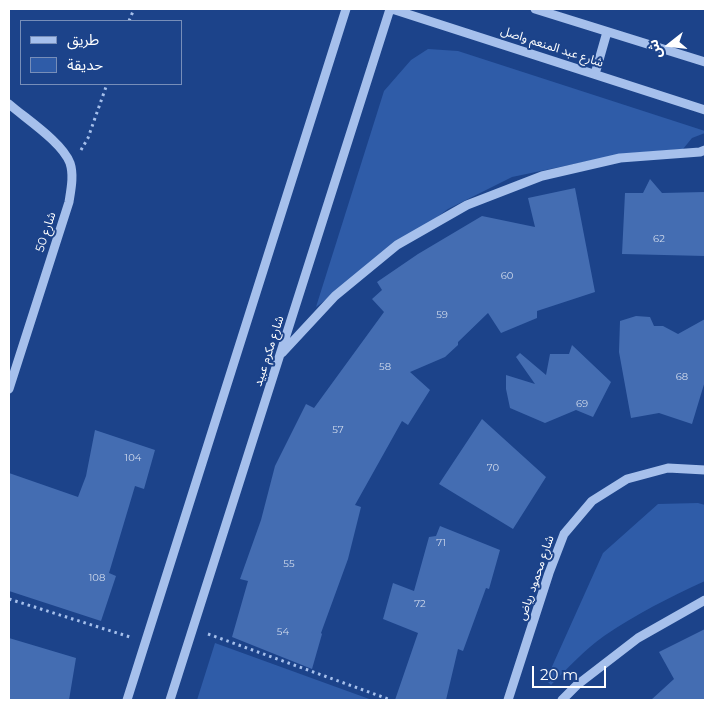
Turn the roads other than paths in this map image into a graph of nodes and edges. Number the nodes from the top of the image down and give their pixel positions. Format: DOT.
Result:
graph roads {
  1 [pos="346,9"];
  2 [pos="391,9"];
  3 [pos="534,9"];
  4 [pos="607,32"];
  5 [pos="705,62"];
  6 [pos="595,74"];
  7 [pos="9,104"];
  8 [pos="705,110"];
  9 [pos="705,150"];
  10 [pos="280,355"];
  11 [pos="9,389"];
  12 [pos="705,470"];
  13 [pos="705,600"];
  14 [pos="127,700"];
  15 [pos="170,700"];
  16 [pos="508,700"];
  17 [pos="562,700"];
  1 -- 14 [label="street"];
  2 -- 6 [label="street, شارع عبد المنعم واصل"];
  2 -- 10 [label="street, شارع مكرم عبيد"];
  3 -- 4 [label="street"];
  4 -- 5 [label="street"];
  4 -- 6 [label="street"];
  6 -- 8 [label="street, شارع عبد المنعم واصل"];
  7 -- 11 [label="street, شارع 50"];
  9 -- 10 [label="street"];
  10 -- 15 [label="street, شارع مكرم عبيد"];
  12 -- 16 [label="street, شارع محمود رياض"];
  13 -- 17 [label="street"];
}
